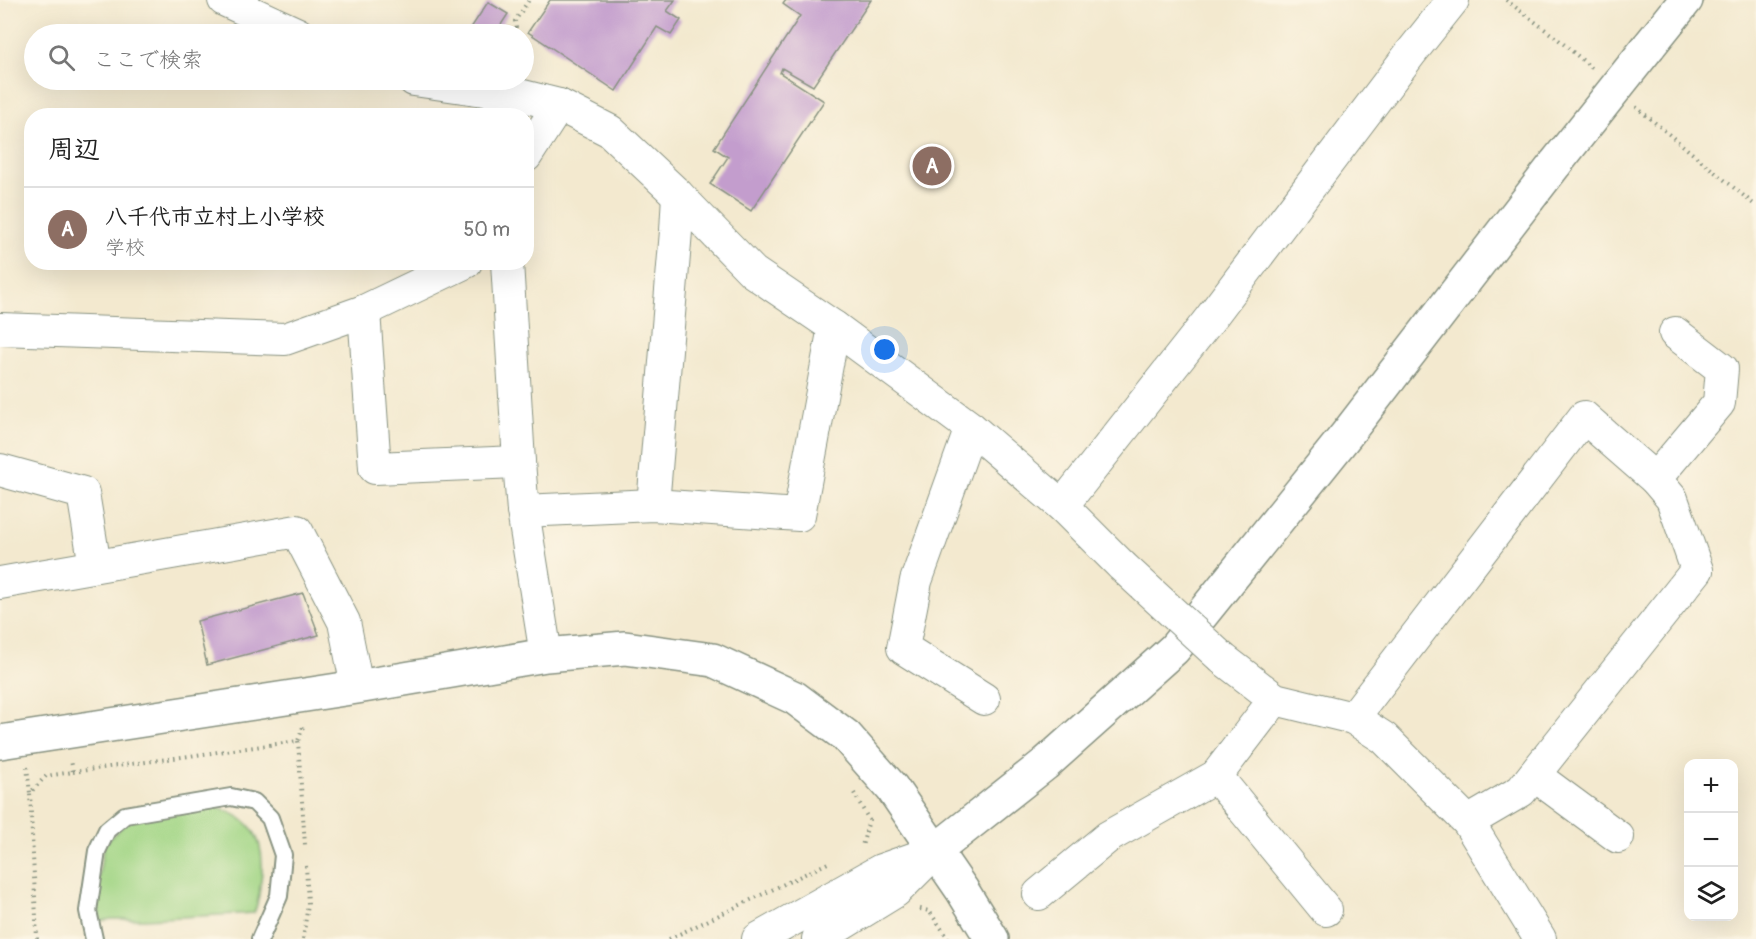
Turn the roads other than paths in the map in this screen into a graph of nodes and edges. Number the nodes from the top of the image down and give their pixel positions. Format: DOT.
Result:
graph roads {
  1 [pos="224,0"];
  2 [pos="1453,0"];
  3 [pos="1686,0"];
  4 [pos="276,24"];
  5 [pos="489,90"];
  6 [pos="559,105"];
  7 [pos="534,144"];
  8 [pos="678,195"];
  9 [pos="449,270"];
  10 [pos="507,270"];
  11 [pos="364,311"];
  12 [pos="834,327"];
  13 [pos="0,329"];
  14 [pos="1675,333"];
  15 [pos="971,428"];
  16 [pos="519,462"];
  17 [pos="0,470"];
  18 [pos="1655,479"];
  19 [pos="653,505"];
  20 [pos="1062,506"];
  21 [pos="523,511"];
  22 [pos="95,567"];
  23 [pos="0,583"];
  24 [pos="546,655"];
  25 [pos="357,687"];
  26 [pos="984,699"];
  27 [pos="1275,699"];
  28 [pos="1353,718"];
  29 [pos="9,754"];
  30 [pos="1534,775"];
  31 [pos="1216,776"];
  32 [pos="1468,822"];
  33 [pos="1618,837"];
  34 [pos="935,851"];
  35 [pos="1039,894"];
  36 [pos="1326,910"];
  37 [pos="94,939"];
  38 [pos="260,939"];
  39 [pos="758,939"];
  40 [pos="818,939"];
  41 [pos="992,939"];
  42 [pos="1540,939"];
  1 -- 4 [label="street"];
  2 -- 20 [label="street"];
  3 -- 34 [label="street, bridge"];
  5 -- 6 [label="street"];
  6 -- 7 [label="street"];
  6 -- 8 [label="street"];
  8 -- 12 [label="street"];
  8 -- 19 [label="street"];
  9 -- 11 [label="street"];
  10 -- 16 [label="street"];
  11 -- 13 [label="street"];
  11 -- 16 [label="street"];
  12 -- 15 [label="street"];
  12 -- 19 [label="street"];
  14 -- 18 [label="street"];
  15 -- 20 [label="street"];
  15 -- 26 [label="street"];
  16 -- 21 [label="street"];
  17 -- 22 [label="street"];
  18 -- 28 [label="street"];
  18 -- 30 [label="street"];
  19 -- 21 [label="street"];
  20 -- 27 [label="street, bridge"];
  21 -- 24 [label="street"];
  22 -- 23 [label="street"];
  22 -- 25 [label="street"];
  24 -- 25 [label="street"];
  24 -- 34 [label="street"];
  25 -- 29 [label="street"];
  27 -- 28 [label="street"];
  27 -- 31 [label="street"];
  28 -- 32 [label="street"];
  30 -- 32 [label="street"];
  30 -- 33 [label="street"];
  31 -- 35 [label="street"];
  31 -- 36 [label="street"];
  32 -- 42 [label="street"];
  34 -- 39 [label="street"];
  34 -- 40 [label="street"];
  34 -- 41 [label="street"];
  37 -- 38 [label="lane"];
}
